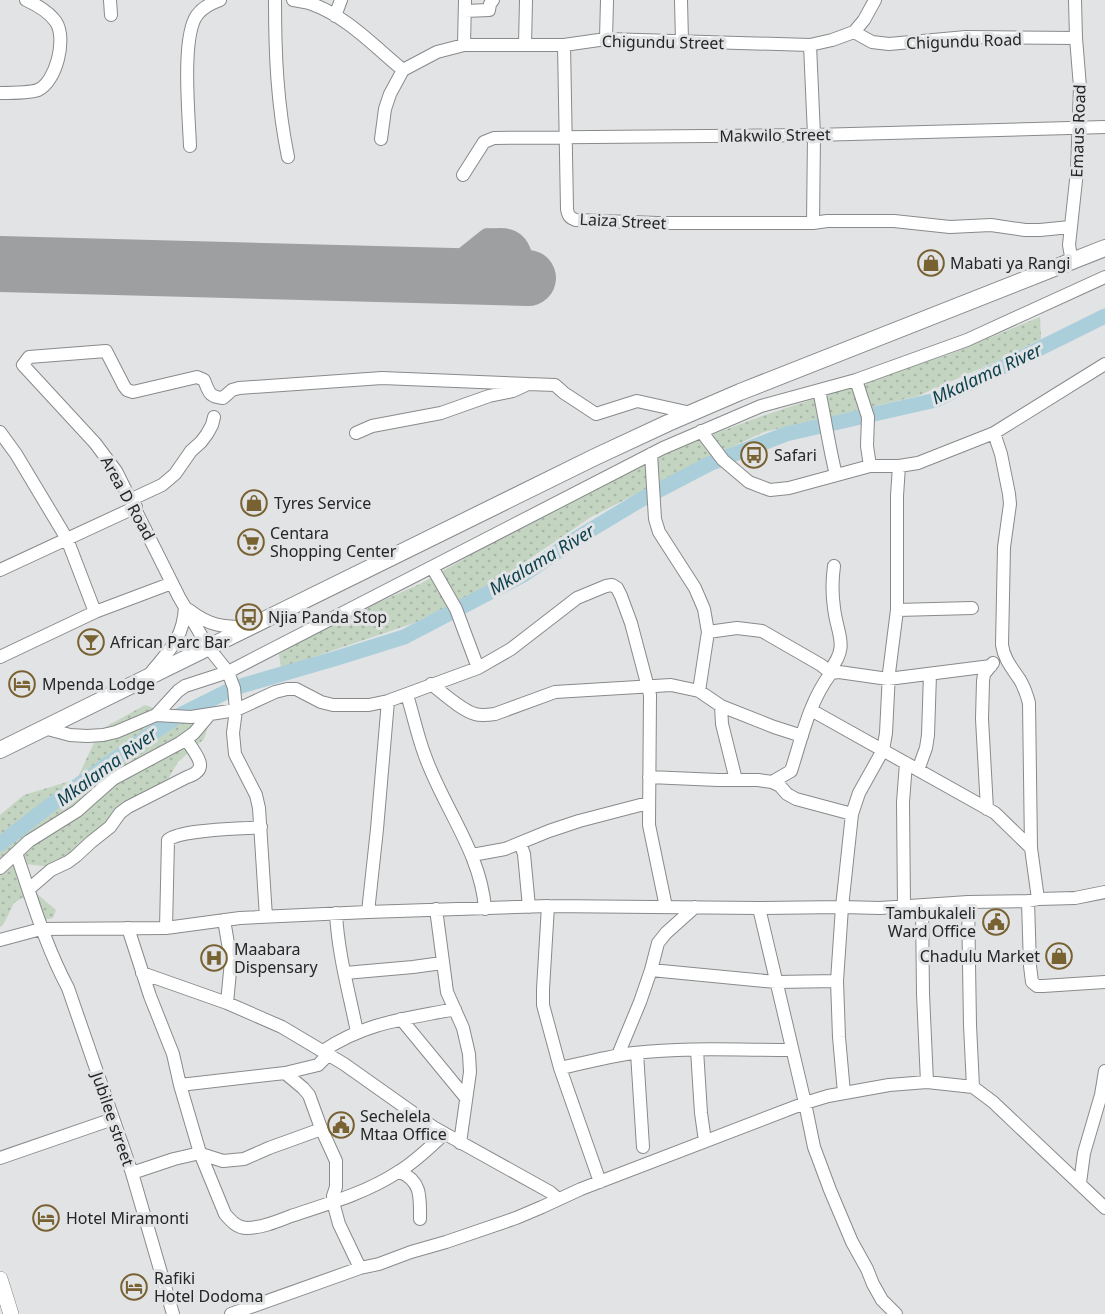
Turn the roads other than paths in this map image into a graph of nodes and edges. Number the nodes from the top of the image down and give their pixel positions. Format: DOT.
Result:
graph roads {
  1 [pos="26,0"];
  2 [pos="110,0"];
  3 [pos="220,0"];
  4 [pos="276,0"];
  5 [pos="293,0"];
  6 [pos="341,0"];
  7 [pos="493,0"];
  8 [pos="526,0"];
  9 [pos="607,0"];
  10 [pos="681,0"];
  11 [pos="875,0"];
  12 [pos="1075,0"];
  13 [pos="41,3"];
  14 [pos="465,5"];
  15 [pos="111,15"];
  16 [pos="335,16"];
  17 [pos="854,32"];
  18 [pos="1076,38"];
  19 [pos="606,39"];
  20 [pos="682,41"];
  21 [pos="464,45"];
  22 [pos="525,45"];
  23 [pos="564,45"];
  24 [pos="810,45"];
  25 [pos="402,70"];
  26 [pos="0,93"];
  27 [pos="1105,127"];
  28 [pos="1079,129"];
  29 [pos="814,135"];
  30 [pos="566,138"];
  31 [pos="381,139"];
  32 [pos="190,146"];
  33 [pos="288,156"];
  34 [pos="463,175"];
  35 [pos="813,223"];
  36 [pos="1070,226"];
  37 [pos="1105,248"];
  38 [pos="1072,262"];
  39 [pos="1105,277"];
  40 [pos="1105,364"];
  41 [pos="856,380"];
  42 [pos="528,384"];
  43 [pos="819,390"];
  44 [pos="691,413"];
  45 [pos="214,417"];
  46 [pos="701,431"];
  47 [pos="0,432"];
  48 [pos="356,433"];
  49 [pos="994,433"];
  50 [pos="651,454"];
  51 [pos="870,466"];
  52 [pos="899,466"];
  53 [pos="836,475"];
  54 [pos="134,503"];
  55 [pos="67,539"];
  56 [pos="834,566"];
  57 [pos="432,567"];
  58 [pos="0,570"];
  59 [pos="172,583"];
  60 [pos="185,607"];
  61 [pos="972,608"];
  62 [pos="897,610"];
  63 [pos="95,612"];
  64 [pos="250,627"];
  65 [pos="708,632"];
  66 [pos="208,647"];
  67 [pos="1003,653"];
  68 [pos="0,657"];
  69 [pos="991,666"];
  70 [pos="478,668"];
  71 [pos="228,672"];
  72 [pos="830,672"];
  73 [pos="930,674"];
  74 [pos="148,677"];
  75 [pos="888,679"];
  76 [pos="431,684"];
  77 [pos="648,686"];
  78 [pos="699,691"];
  79 [pos="407,695"];
  80 [pos="388,701"];
  81 [pos="721,706"];
  82 [pos="236,710"];
  83 [pos="811,710"];
  84 [pos="210,714"];
  85 [pos="156,715"];
  86 [pos="41,729"];
  87 [pos="802,736"];
  88 [pos="186,739"];
  89 [pos="0,748"];
  90 [pos="884,750"];
  91 [pos="906,763"];
  92 [pos="918,770"];
  93 [pos="649,777"];
  94 [pos="736,780"];
  95 [pos="772,782"];
  96 [pos="648,803"];
  97 [pos="987,809"];
  98 [pos="852,814"];
  99 [pos="261,827"];
  100 [pos="520,843"];
  101 [pos="1031,848"];
  102 [pos="16,853"];
  103 [pos="472,855"];
  104 [pos="0,868"];
  105 [pos="29,889"];
  106 [pos="1105,892"];
  107 [pos="1033,900"];
  108 [pos="968,902"];
  109 [pos="548,906"];
  110 [pos="904,906"];
  111 [pos="922,906"];
  112 [pos="529,907"];
  113 [pos="666,907"];
  114 [pos="695,907"];
  115 [pos="842,907"];
  116 [pos="759,908"];
  117 [pos="436,909"];
  118 [pos="485,909"];
  119 [pos="368,912"];
  120 [pos="336,913"];
  121 [pos="266,917"];
  122 [pos="224,920"];
  123 [pos="128,928"];
  124 [pos="165,928"];
  125 [pos="41,929"];
  126 [pos="0,940"];
  127 [pos="442,963"];
  128 [pos="651,970"];
  129 [pos="142,973"];
  130 [pos="345,973"];
  131 [pos="837,981"];
  132 [pos="776,982"];
  133 [pos="1105,982"];
  134 [pos="227,1003"];
  135 [pos="455,1009"];
  136 [pos="401,1019"];
  137 [pos="357,1032"];
  138 [pos="697,1050"];
  139 [pos="792,1050"];
  140 [pos="326,1053"];
  141 [pos="637,1053"];
  142 [pos="618,1055"];
  143 [pos="560,1068"];
  144 [pos="306,1069"];
  145 [pos="1105,1071"];
  146 [pos="285,1072"];
  147 [pos="927,1082"];
  148 [pos="180,1085"];
  149 [pos="973,1087"];
  150 [pos="844,1093"];
  151 [pos="309,1095"];
  152 [pos="466,1098"];
  153 [pos="805,1103"];
  154 [pos="113,1119"];
  155 [pos="321,1128"];
  156 [pos="444,1134"];
  157 [pos="705,1141"];
  158 [pos="460,1143"];
  159 [pos="643,1147"];
  160 [pos="200,1153"];
  161 [pos="0,1158"];
  162 [pos="400,1172"];
  163 [pos="132,1173"];
  164 [pos="600,1182"];
  165 [pos="1080,1183"];
  166 [pos="558,1199"];
  167 [pos="333,1202"];
  168 [pos="1105,1208"];
  169 [pos="420,1219"];
  170 [pos="360,1268"];
  171 [pos="0,1279"];
  172 [pos="11,1314"];
  173 [pos="172,1314"];
  174 [pos="231,1314"];
  175 [pos="896,1314"];
  1 -- 13 [label="street"];
  2 -- 15 [label="street"];
  3 -- 32 [label="street"];
  4 -- 33 [label="street"];
  5 -- 16 [label="street"];
  6 -- 16 [label="street"];
  7 -- 14 [label="street"];
  8 -- 22 [label="street"];
  9 -- 19 [label="street"];
  10 -- 20 [label="street"];
  11 -- 17 [label="street"];
  12 -- 18 [label="street, Emaus Road"];
  13 -- 26 [label="street"];
  14 -- 21 [label="street"];
  16 -- 25 [label="street"];
  17 -- 18 [label="street, Chigundu Road"];
  17 -- 24 [label="street, Chigundu Street"];
  18 -- 28 [label="street, Emaus Road"];
  19 -- 20 [label="street, Chigundu Street"];
  19 -- 23 [label="street, Chigundu Street"];
  20 -- 24 [label="street, Chigundu Street"];
  21 -- 22 [label="street, Chigundu Street"];
  21 -- 25 [label="street, Chigundu Street"];
  22 -- 23 [label="street, Chigundu Street"];
  23 -- 30 [label="street, Laiza Street"];
  24 -- 29 [label="street"];
  25 -- 31 [label="street"];
  27 -- 28 [label="street, Makwilo Street"];
  28 -- 29 [label="street, Makwilo Street"];
  28 -- 36 [label="street, Emaus Road"];
  29 -- 30 [label="street, Makwilo Street"];
  29 -- 35 [label="street"];
  30 -- 34 [label="street, Makwilo Street"];
  30 -- 35 [label="street, Laiza Street"];
  35 -- 36 [label="street, Laiza Street"];
  36 -- 38 [label="street, Emaus Road"];
  37 -- 38 [label="highway"];
  38 -- 44 [label="highway"];
  39 -- 41 [label="street"];
  40 -- 49 [label="street"];
  41 -- 43 [label="street"];
  41 -- 51 [label="street"];
  42 -- 44 [label="street"];
  42 -- 48 [label="street"];
  42 -- 54 [label="street, Area D Road"];
  43 -- 46 [label="street"];
  43 -- 53 [label="street"];
  44 -- 64 [label="highway"];
  45 -- 54 [label="street"];
  46 -- 50 [label="street"];
  46 -- 53 [label="street"];
  47 -- 55 [label="street"];
  49 -- 52 [label="street"];
  49 -- 67 [label="street"];
  50 -- 57 [label="street"];
  50 -- 65 [label="street"];
  51 -- 52 [label="street"];
  51 -- 53 [label="street"];
  52 -- 62 [label="street"];
  54 -- 55 [label="street"];
  54 -- 59 [label="street, Area D Road"];
  55 -- 58 [label="street"];
  55 -- 63 [label="street"];
  56 -- 72 [label="street"];
  57 -- 70 [label="street"];
  57 -- 71 [label="street"];
  59 -- 60 [label="street, Area D Road"];
  59 -- 63 [label="street"];
  60 -- 64 [label="street"];
  60 -- 66 [label="street, Area D Road"];
  60 -- 74 [label="street"];
  61 -- 62 [label="street"];
  62 -- 75 [label="street"];
  63 -- 68 [label="street"];
  64 -- 66 [label="highway"];
  65 -- 72 [label="street"];
  65 -- 78 [label="street"];
  66 -- 71 [label="street, Area D Road"];
  66 -- 74 [label="highway"];
  67 -- 69 [label="street"];
  67 -- 101 [label="street"];
  69 -- 73 [label="street"];
  69 -- 97 [label="street"];
  70 -- 76 [label="street"];
  70 -- 77 [label="street"];
  71 -- 82 [label="street"];
  71 -- 85 [label="street"];
  72 -- 75 [label="street"];
  72 -- 83 [label="street"];
  73 -- 75 [label="street"];
  73 -- 92 [label="street"];
  74 -- 86 [label="highway"];
  75 -- 90 [label="street"];
  76 -- 77 [label="street"];
  76 -- 79 [label="street"];
  77 -- 78 [label="street"];
  77 -- 93 [label="street"];
  78 -- 81 [label="street"];
  79 -- 80 [label="street"];
  79 -- 103 [label="street"];
  80 -- 82 [label="street"];
  80 -- 119 [label="street"];
  81 -- 87 [label="street"];
  81 -- 94 [label="street"];
  82 -- 84 [label="street"];
  82 -- 99 [label="street"];
  83 -- 87 [label="street"];
  83 -- 90 [label="street"];
  84 -- 85 [label="street"];
  84 -- 88 [label="street"];
  85 -- 86 [label="street"];
  86 -- 89 [label="highway"];
  87 -- 95 [label="street"];
  88 -- 102 [label="street"];
  88 -- 105 [label="street"];
  90 -- 91 [label="street"];
  90 -- 98 [label="street"];
  91 -- 92 [label="street"];
  91 -- 110 [label="street"];
  92 -- 97 [label="street"];
  93 -- 94 [label="street"];
  93 -- 96 [label="street"];
  94 -- 95 [label="street"];
  95 -- 98 [label="street"];
  96 -- 100 [label="street"];
  96 -- 113 [label="street"];
  97 -- 101 [label="street"];
  98 -- 115 [label="street"];
  99 -- 121 [label="street"];
  99 -- 124 [label="street"];
  100 -- 103 [label="street"];
  100 -- 112 [label="street"];
  101 -- 107 [label="street"];
  102 -- 104 [label="street"];
  102 -- 105 [label="street, Jubilee street"];
  103 -- 118 [label="street"];
  105 -- 125 [label="street, Jubilee street"];
  106 -- 107 [label="street"];
  107 -- 108 [label="street"];
  107 -- 133 [label="street"];
  108 -- 111 [label="street"];
  108 -- 149 [label="street"];
  109 -- 112 [label="street"];
  109 -- 113 [label="street"];
  109 -- 143 [label="street"];
  110 -- 111 [label="street"];
  110 -- 115 [label="street"];
  111 -- 147 [label="street"];
  112 -- 118 [label="street"];
  113 -- 114 [label="street"];
  114 -- 116 [label="street"];
  114 -- 128 [label="street"];
  115 -- 116 [label="street"];
  115 -- 131 [label="street"];
  116 -- 132 [label="street"];
  117 -- 118 [label="street"];
  117 -- 119 [label="street"];
  117 -- 127 [label="street"];
  119 -- 120 [label="street"];
  120 -- 121 [label="street"];
  120 -- 130 [label="street"];
  121 -- 122 [label="street"];
  122 -- 124 [label="street"];
  122 -- 134 [label="street"];
  123 -- 124 [label="street"];
  123 -- 125 [label="street"];
  123 -- 129 [label="street"];
  125 -- 126 [label="street"];
  125 -- 154 [label="street, Jubilee street"];
  127 -- 130 [label="street"];
  127 -- 135 [label="street"];
  128 -- 132 [label="street"];
  128 -- 142 [label="street"];
  129 -- 134 [label="street"];
  129 -- 148 [label="street"];
  130 -- 137 [label="street"];
  131 -- 132 [label="street"];
  131 -- 150 [label="street"];
  132 -- 139 [label="street"];
  134 -- 140 [label="street"];
  135 -- 136 [label="street"];
  135 -- 152 [label="street"];
  136 -- 137 [label="street"];
  136 -- 152 [label="street"];
  137 -- 140 [label="street"];
  138 -- 139 [label="street"];
  138 -- 141 [label="street"];
  138 -- 157 [label="street"];
  139 -- 153 [label="street"];
  140 -- 144 [label="street"];
  140 -- 156 [label="street"];
  141 -- 142 [label="street"];
  141 -- 159 [label="street"];
  142 -- 143 [label="street"];
  143 -- 164 [label="street"];
  144 -- 146 [label="street"];
  144 -- 151 [label="street"];
  145 -- 165 [label="street"];
  146 -- 148 [label="street"];
  146 -- 151 [label="street"];
  147 -- 149 [label="street"];
  147 -- 150 [label="street"];
  148 -- 160 [label="street"];
  149 -- 165 [label="street"];
  150 -- 153 [label="street"];
  151 -- 155 [label="street"];
  152 -- 158 [label="street"];
  153 -- 157 [label="street"];
  153 -- 175 [label="street"];
  154 -- 161 [label="street"];
  154 -- 163 [label="street, Jubilee street"];
  155 -- 160 [label="street"];
  155 -- 167 [label="street"];
  156 -- 158 [label="street"];
  156 -- 162 [label="street"];
  157 -- 164 [label="street"];
  158 -- 166 [label="street"];
  160 -- 163 [label="street"];
  160 -- 167 [label="street"];
  162 -- 167 [label="street"];
  162 -- 169 [label="street"];
  163 -- 173 [label="street, Jubilee street"];
  164 -- 166 [label="street"];
  165 -- 168 [label="street"];
  166 -- 170 [label="street"];
  167 -- 170 [label="street"];
  170 -- 174 [label="street"];
  171 -- 172 [label="main road"];
}
